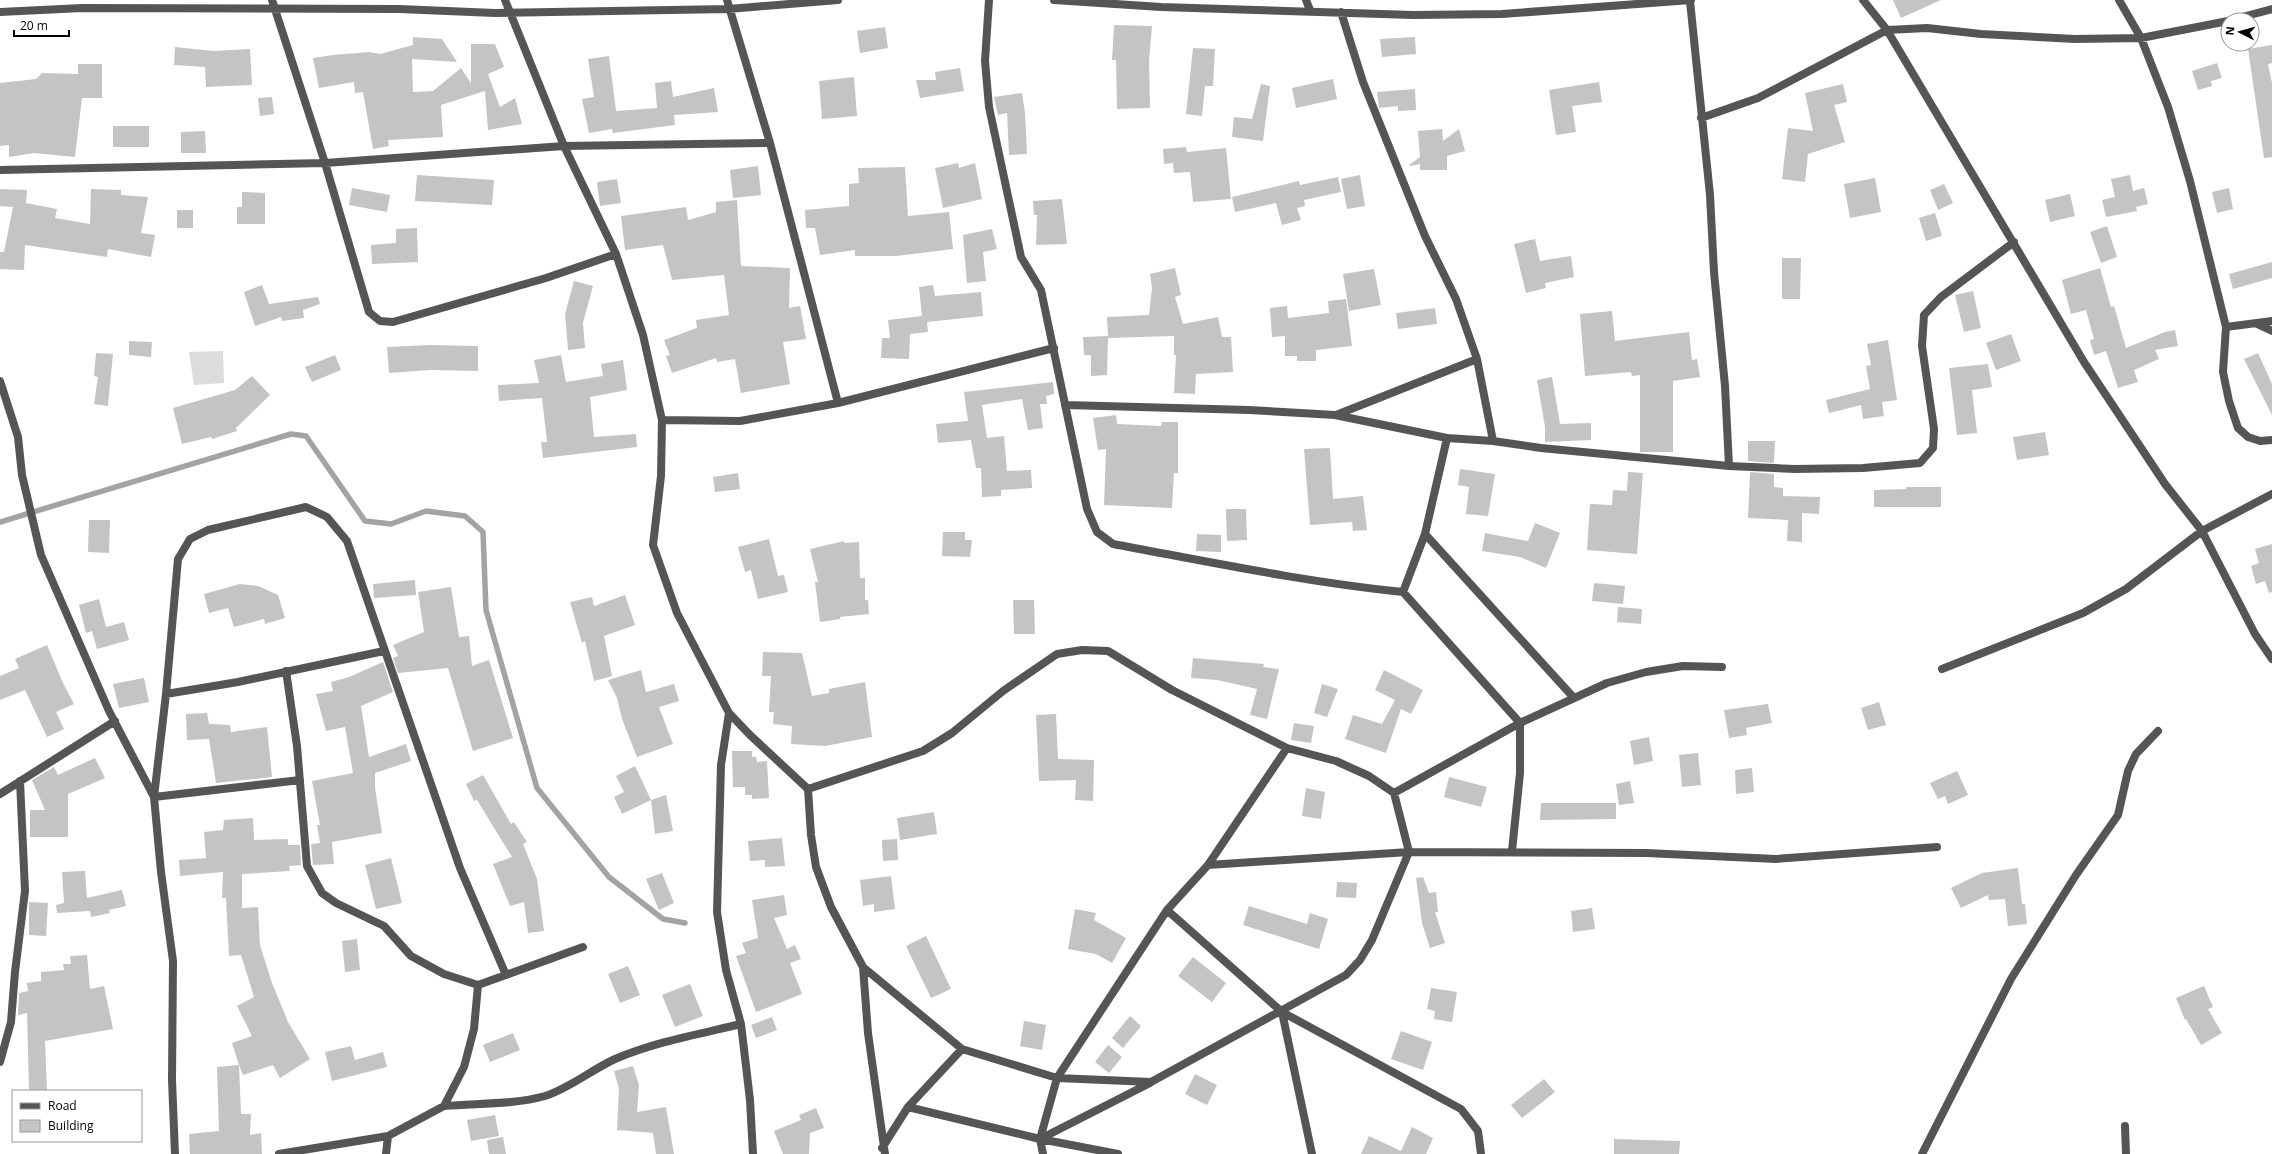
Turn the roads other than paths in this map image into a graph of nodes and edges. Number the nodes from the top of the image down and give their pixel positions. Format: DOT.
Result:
graph roads {
  1 [pos="272,0"];
  2 [pos="505,0"];
  3 [pos="727,0"];
  4 [pos="838,0"];
  5 [pos="989,0"];
  6 [pos="1054,0"];
  7 [pos="1306,0"];
  8 [pos="1863,0"];
  9 [pos="2119,0"];
  10 [pos="1690,1"];
  11 [pos="1613,3"];
  12 [pos="81,4"];
  13 [pos="275,9"];
  14 [pos="729,9"];
  15 [pos="2272,9"];
  16 [pos="1310,10"];
  17 [pos="0,12"];
  18 [pos="1341,12"];
  19 [pos="2260,12"];
  20 [pos="509,13"];
  21 [pos="2220,23"];
  22 [pos="1887,30"];
  23 [pos="2141,38"];
  24 [pos="1701,118"];
  25 [pos="770,143"];
  26 [pos="564,146"];
  27 [pos="325,163"];
  28 [pos="0,170"];
  29 [pos="2014,242"];
  30 [pos="616,254"];
  31 [pos="2272,321"];
  32 [pos="2257,324"];
  33 [pos="2226,327"];
  34 [pos="2272,331"];
  35 [pos="1054,348"];
  36 [pos="1477,359"];
  37 [pos="0,381"];
  38 [pos="838,403"];
  39 [pos="1065,405"];
  40 [pos="1335,415"];
  41 [pos="662,420"];
  42 [pos="1447,438"];
  43 [pos="2272,440"];
  44 [pos="1493,441"];
  45 [pos="1729,466"];
  46 [pos="2272,494"];
  47 [pos="2202,531"];
  48 [pos="1425,534"];
  49 [pos="1403,592"];
  50 [pos="384,651"];
  51 [pos="2272,659"];
  52 [pos="1722,667"];
  53 [pos="1942,669"];
  54 [pos="286,671"];
  55 [pos="166,694"];
  56 [pos="1574,698"];
  57 [pos="729,713"];
  58 [pos="115,721"];
  59 [pos="1520,723"];
  60 [pos="2158,731"];
  61 [pos="1288,748"];
  62 [pos="300,780"];
  63 [pos="20,781"];
  64 [pos="808,790"];
  65 [pos="1394,793"];
  66 [pos="0,794"];
  67 [pos="154,797"];
  68 [pos="1937,847"];
  69 [pos="1512,851"];
  70 [pos="1409,852"];
  71 [pos="1208,865"];
  72 [pos="1167,910"];
  73 [pos="583,947"];
  74 [pos="863,967"];
  75 [pos="506,975"];
  76 [pos="478,985"];
  77 [pos="1282,1012"];
  78 [pos="741,1024"];
  79 [pos="962,1050"];
  80 [pos="0,1062"];
  81 [pos="1057,1078"];
  82 [pos="1151,1082"];
  83 [pos="444,1106"];
  84 [pos="908,1107"];
  85 [pos="2125,1126"];
  86 [pos="388,1136"];
  87 [pos="1040,1138"];
  88 [pos="882,1152"];
  89 [pos="176,1154"];
  90 [pos="279,1154"];
  91 [pos="386,1154"];
  92 [pos="753,1154"];
  93 [pos="1043,1154"];
  94 [pos="1118,1154"];
  95 [pos="1312,1154"];
  96 [pos="1481,1154"];
  97 [pos="1922,1154"];
  98 [pos="2126,1154"];
  1 -- 13 [label="street"];
  2 -- 20 [label="street"];
  3 -- 14 [label="street"];
  4 -- 14 [label="street"];
  5 -- 35 [label="street"];
  6 -- 16 [label="street"];
  7 -- 16 [label="street"];
  8 -- 22 [label="street"];
  9 -- 23 [label="street"];
  10 -- 11 [label="street"];
  10 -- 24 [label="street"];
  11 -- 18 [label="street"];
  12 -- 13 [label="street"];
  12 -- 17 [label="street"];
  13 -- 20 [label="street"];
  13 -- 27 [label="street"];
  14 -- 20 [label="street"];
  14 -- 25 [label="street"];
  15 -- 19 [label="street"];
  16 -- 18 [label="street"];
  18 -- 36 [label="street"];
  20 -- 26 [label="street"];
  21 -- 23 [label="street"];
  22 -- 23 [label="street"];
  22 -- 24 [label="street"];
  22 -- 29 [label="street"];
  23 -- 33 [label="street"];
  24 -- 45 [label="street"];
  25 -- 26 [label="street"];
  25 -- 38 [label="street"];
  26 -- 27 [label="street"];
  26 -- 30 [label="street"];
  27 -- 28 [label="street"];
  27 -- 30 [label="street"];
  29 -- 45 [label="street"];
  29 -- 47 [label="street"];
  30 -- 41 [label="street"];
  31 -- 32 [label="street"];
  32 -- 33 [label="street"];
  32 -- 34 [label="street"];
  33 -- 43 [label="street"];
  35 -- 38 [label="street"];
  35 -- 39 [label="street"];
  36 -- 40 [label="street"];
  36 -- 44 [label="street"];
  37 -- 58 [label="street"];
  38 -- 41 [label="street"];
  39 -- 40 [label="street"];
  39 -- 49 [label="street"];
  40 -- 42 [label="street"];
  41 -- 57 [label="street"];
  42 -- 44 [label="street"];
  42 -- 48 [label="street"];
  44 -- 45 [label="street"];
  46 -- 47 [label="street"];
  47 -- 51 [label="street"];
  47 -- 53 [label="street"];
  48 -- 49 [label="street"];
  48 -- 56 [label="street"];
  49 -- 59 [label="street"];
  50 -- 54 [label="street"];
  50 -- 55 [label="street"];
  50 -- 75 [label="street"];
  52 -- 56 [label="street"];
  54 -- 55 [label="street"];
  54 -- 62 [label="street"];
  55 -- 67 [label="street"];
  56 -- 59 [label="street"];
  57 -- 64 [label="street"];
  57 -- 78 [label="street"];
  58 -- 63 [label="street"];
  58 -- 67 [label="street"];
  59 -- 65 [label="street"];
  59 -- 69 [label="street"];
  60 -- 97 [label="street"];
  61 -- 64 [label="street"];
  61 -- 65 [label="street"];
  61 -- 71 [label="street"];
  62 -- 67 [label="street"];
  62 -- 76 [label="street"];
  63 -- 66 [label="street"];
  63 -- 80 [label="street"];
  64 -- 74 [label="street"];
  65 -- 70 [label="street"];
  67 -- 89 [label="street"];
  68 -- 69 [label="street"];
  69 -- 70 [label="street"];
  70 -- 71 [label="street"];
  70 -- 77 [label="street"];
  71 -- 72 [label="street"];
  72 -- 77 [label="street"];
  72 -- 81 [label="street"];
  73 -- 75 [label="street"];
  74 -- 79 [label="street"];
  74 -- 88 [label="street"];
  75 -- 76 [label="street"];
  76 -- 83 [label="street"];
  77 -- 82 [label="street"];
  77 -- 95 [label="street"];
  77 -- 96 [label="street"];
  78 -- 83 [label="street"];
  78 -- 92 [label="street"];
  79 -- 81 [label="street"];
  79 -- 84 [label="street"];
  81 -- 82 [label="street"];
  81 -- 87 [label="street"];
  82 -- 87 [label="street"];
  83 -- 86 [label="street"];
  84 -- 87 [label="street"];
  84 -- 88 [label="street"];
  85 -- 98 [label="street"];
  86 -- 90 [label="street"];
  86 -- 91 [label="street"];
  87 -- 93 [label="street"];
  87 -- 94 [label="street"];
}
